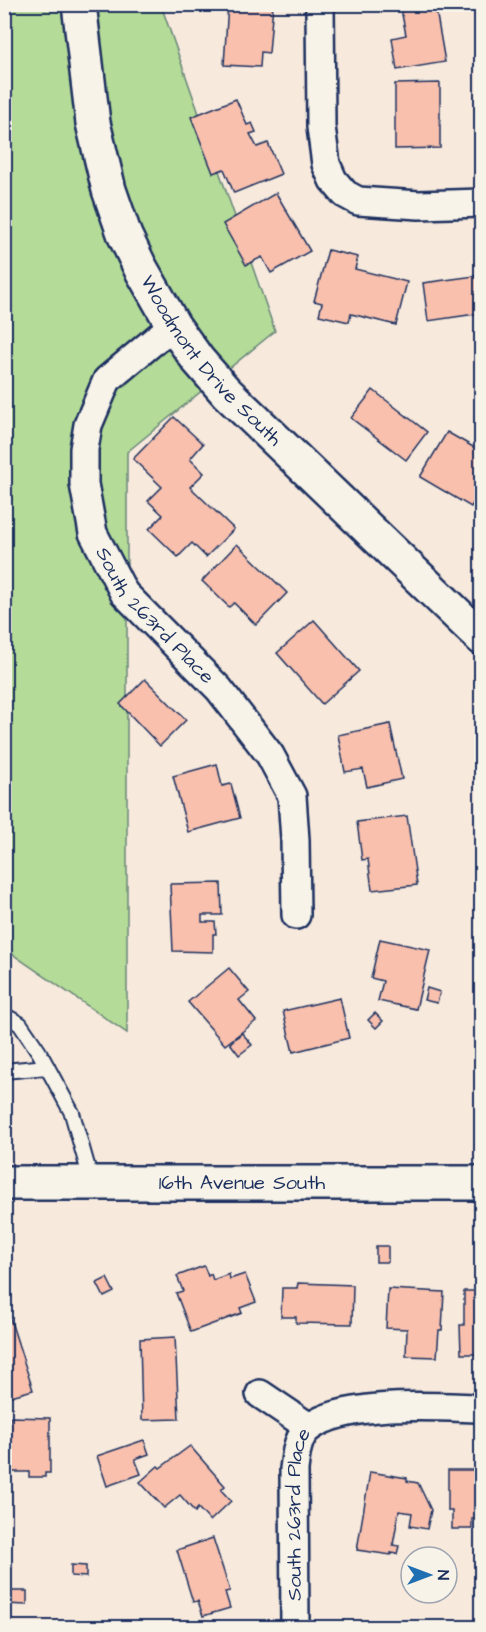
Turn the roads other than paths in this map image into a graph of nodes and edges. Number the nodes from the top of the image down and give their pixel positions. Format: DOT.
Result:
graph roads {
  1 [pos="79,4"];
  2 [pos="320,4"];
  3 [pos="482,203"];
  4 [pos="173,325"];
  5 [pos="482,638"];
  6 [pos="296,915"];
  7 [pos="4,1015"];
  8 [pos="47,1067"];
  9 [pos="4,1071"];
  10 [pos="4,1183"];
  11 [pos="92,1183"];
  12 [pos="482,1183"];
  13 [pos="260,1394"];
  14 [pos="482,1408"];
  15 [pos="309,1427"];
  16 [pos="295,1628"];
  1 -- 4 [label="main road, Woodmont Drive South"];
  2 -- 3 [label="street"];
  4 -- 5 [label="main road, Woodmont Drive South"];
  4 -- 6 [label="street, South 263rd Place"];
  7 -- 8 [label="lane"];
  8 -- 9 [label="lane"];
  8 -- 11 [label="lane"];
  10 -- 11 [label="main road, 16th Avenue South"];
  11 -- 12 [label="main road, 16th Avenue South"];
  13 -- 15 [label="street, South 263rd Place"];
  14 -- 15 [label="street"];
  15 -- 16 [label="street, South 263rd Place"];
}
